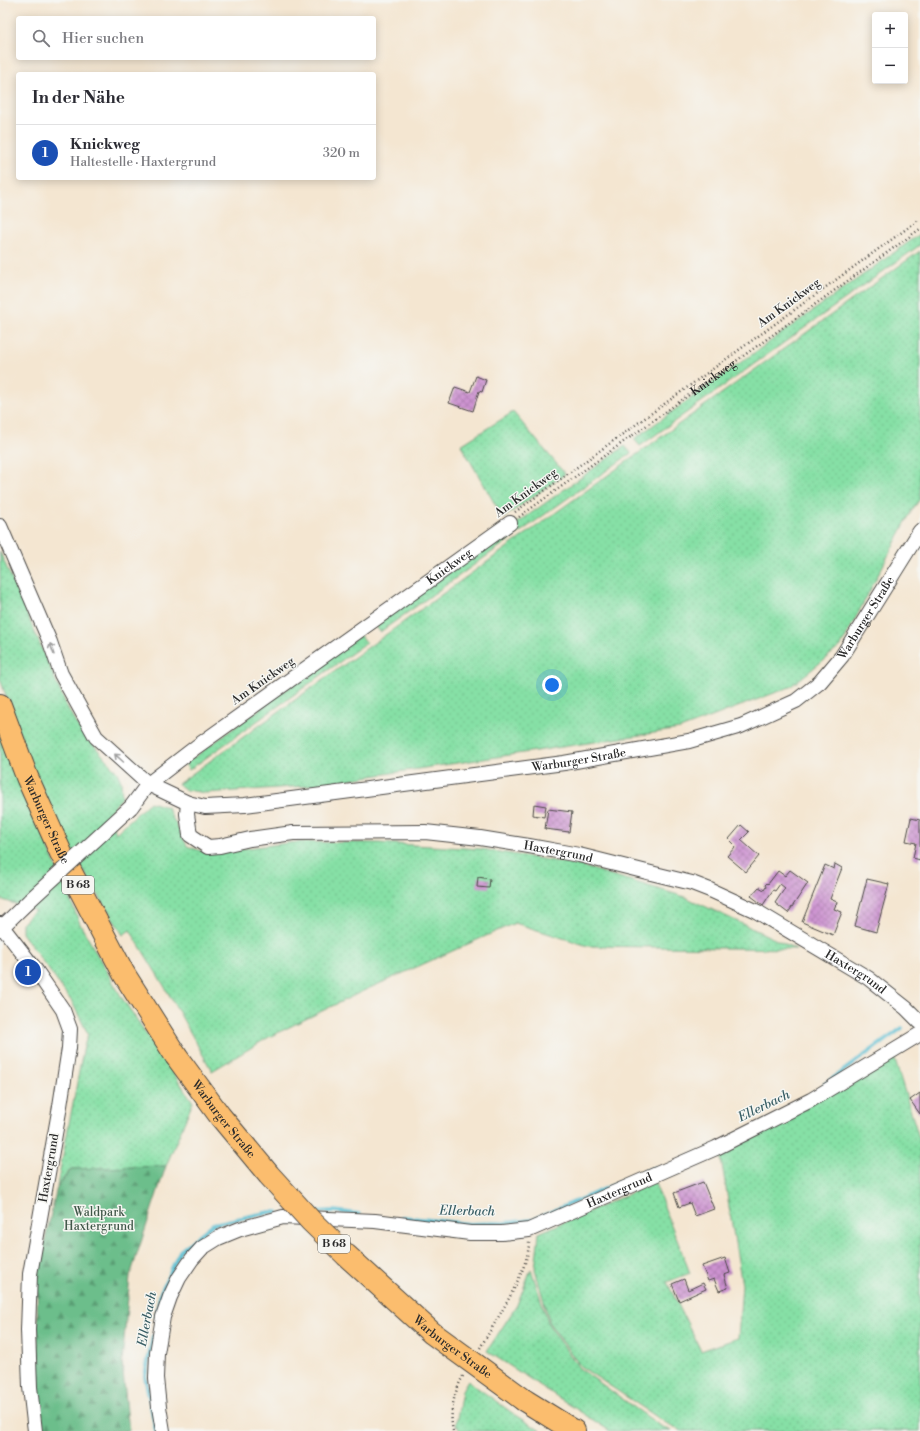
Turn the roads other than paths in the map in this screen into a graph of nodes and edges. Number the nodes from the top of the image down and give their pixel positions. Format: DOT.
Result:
graph roads {
  1 [pos="512,518"];
  2 [pos="0,526"];
  3 [pos="920,531"];
  4 [pos="0,705"];
  5 [pos="148,784"];
  6 [pos="188,803"];
  7 [pos="1,927"];
  8 [pos="920,1022"];
  9 [pos="920,1034"];
  10 [pos="35,1431"];
  11 [pos="163,1431"];
  12 [pos="574,1431"];
  1 -- 5 [label="street, Knickweg"];
  5 -- 2 [label="street, Warburger Straße, one-way"];
  3 -- 6 [label="street, Warburger Straße"];
  4 -- 12 [label="main road, Warburger Straße / B 68, bridge"];
  5 -- 6 [label="street, Warburger Straße"];
  5 -- 7 [label="street, Knickweg, bridge"];
  6 -- 8 [label="street, Haxtergrund"];
  7 -- 10 [label="street, Haxtergrund"];
  9 -- 11 [label="street, Haxtergrund"];
}
